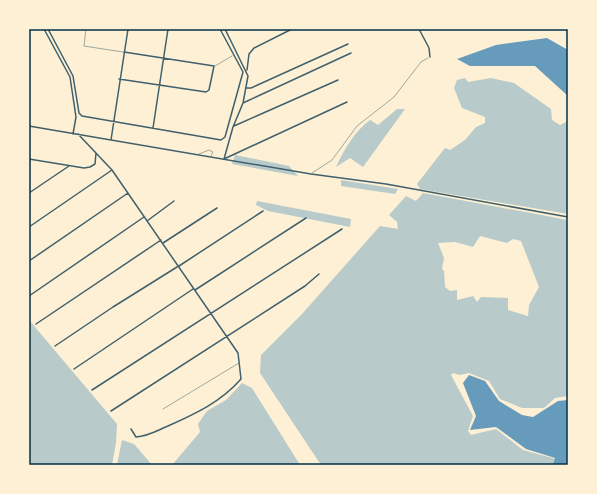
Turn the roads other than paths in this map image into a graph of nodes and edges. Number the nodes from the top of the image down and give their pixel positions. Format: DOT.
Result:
graph roads {
  1 [pos="44,29"];
  2 [pos="48,29"];
  3 [pos="86,29"];
  4 [pos="128,29"];
  5 [pos="168,29"];
  6 [pos="220,29"];
  7 [pos="225,29"];
  8 [pos="292,29"];
  9 [pos="419,29"];
  10 [pos="348,44"];
  11 [pos="124,52"];
  12 [pos="351,53"];
  13 [pos="234,55"];
  14 [pos="430,57"];
  15 [pos="163,58"];
  16 [pos="214,66"];
  17 [pos="247,70"];
  18 [pos="119,79"];
  19 [pos="338,80"];
  20 [pos="158,85"];
  21 [pos="246,88"];
  22 [pos="347,102"];
  23 [pos="243,103"];
  24 [pos="114,121"];
  25 [pos="29,126"];
  26 [pos="233,127"];
  27 [pos="153,128"];
  28 [pos="73,134"];
  29 [pos="78,134"];
  30 [pos="111,140"];
  31 [pos="96,153"];
  32 [pos="198,155"];
  33 [pos="209,157"];
  34 [pos="29,159"];
  35 [pos="224,159"];
  36 [pos="69,166"];
  37 [pos="112,170"];
  38 [pos="311,174"];
  39 [pos="29,193"];
  40 [pos="128,193"];
  41 [pos="174,201"];
  42 [pos="217,208"];
  43 [pos="263,211"];
  44 [pos="144,217"];
  45 [pos="568,217"];
  46 [pos="306,218"];
  47 [pos="147,221"];
  48 [pos="29,227"];
  49 [pos="342,230"];
  50 [pos="162,242"];
  51 [pos="29,261"];
  52 [pos="178,266"];
  53 [pos="319,274"];
  54 [pos="194,290"];
  55 [pos="29,296"];
  56 [pos="211,314"];
  57 [pos="36,324"];
  58 [pos="226,336"];
  59 [pos="55,346"];
  60 [pos="240,362"];
  61 [pos="74,369"];
  62 [pos="92,390"];
  63 [pos="163,409"];
  64 [pos="111,411"];
  65 [pos="131,429"];
  1 -- 28 [label="street"];
  2 -- 24 [label="street"];
  3 -- 11 [label="lane"];
  4 -- 11 [label="street"];
  5 -- 15 [label="street"];
  6 -- 13 [label="street"];
  7 -- 17 [label="street"];
  8 -- 17 [label="street"];
  9 -- 14 [label="street"];
  10 -- 21 [label="street"];
  11 -- 15 [label="street"];
  11 -- 18 [label="street"];
  12 -- 23 [label="street"];
  13 -- 16 [label="lane"];
  13 -- 27 [label="street"];
  14 -- 38 [label="lane"];
  15 -- 16 [label="street"];
  15 -- 20 [label="street"];
  16 -- 20 [label="street"];
  17 -- 21 [label="street"];
  18 -- 20 [label="street"];
  18 -- 24 [label="street"];
  19 -- 26 [label="street"];
  20 -- 27 [label="street"];
  21 -- 23 [label="street"];
  22 -- 35 [label="street"];
  23 -- 26 [label="street"];
  24 -- 27 [label="street"];
  24 -- 30 [label="street"];
  25 -- 28 [label="street"];
  26 -- 35 [label="street"];
  28 -- 29 [label="street"];
  29 -- 30 [label="street"];
  29 -- 31 [label="street"];
  30 -- 32 [label="street"];
  31 -- 36 [label="street"];
  31 -- 37 [label="street"];
  32 -- 33 [label="street"];
  32 -- 33 [label="lane"];
  33 -- 35 [label="street"];
  34 -- 36 [label="street"];
  35 -- 38 [label="street"];
  36 -- 39 [label="street"];
  37 -- 40 [label="street"];
  37 -- 48 [label="street"];
  38 -- 45 [label="street"];
  40 -- 44 [label="street"];
  40 -- 51 [label="street"];
  41 -- 47 [label="street"];
  42 -- 50 [label="street"];
  43 -- 52 [label="street"];
  44 -- 47 [label="street"];
  44 -- 55 [label="street"];
  46 -- 54 [label="street"];
  47 -- 50 [label="street"];
  49 -- 56 [label="street"];
  50 -- 52 [label="street"];
  50 -- 57 [label="street"];
  52 -- 54 [label="street"];
  52 -- 59 [label="street"];
  53 -- 58 [label="street"];
  54 -- 56 [label="street"];
  54 -- 61 [label="street"];
  56 -- 58 [label="street"];
  56 -- 62 [label="street"];
  58 -- 60 [label="street"];
  58 -- 64 [label="street"];
  60 -- 63 [label="lane"];
  60 -- 65 [label="street"];
}
